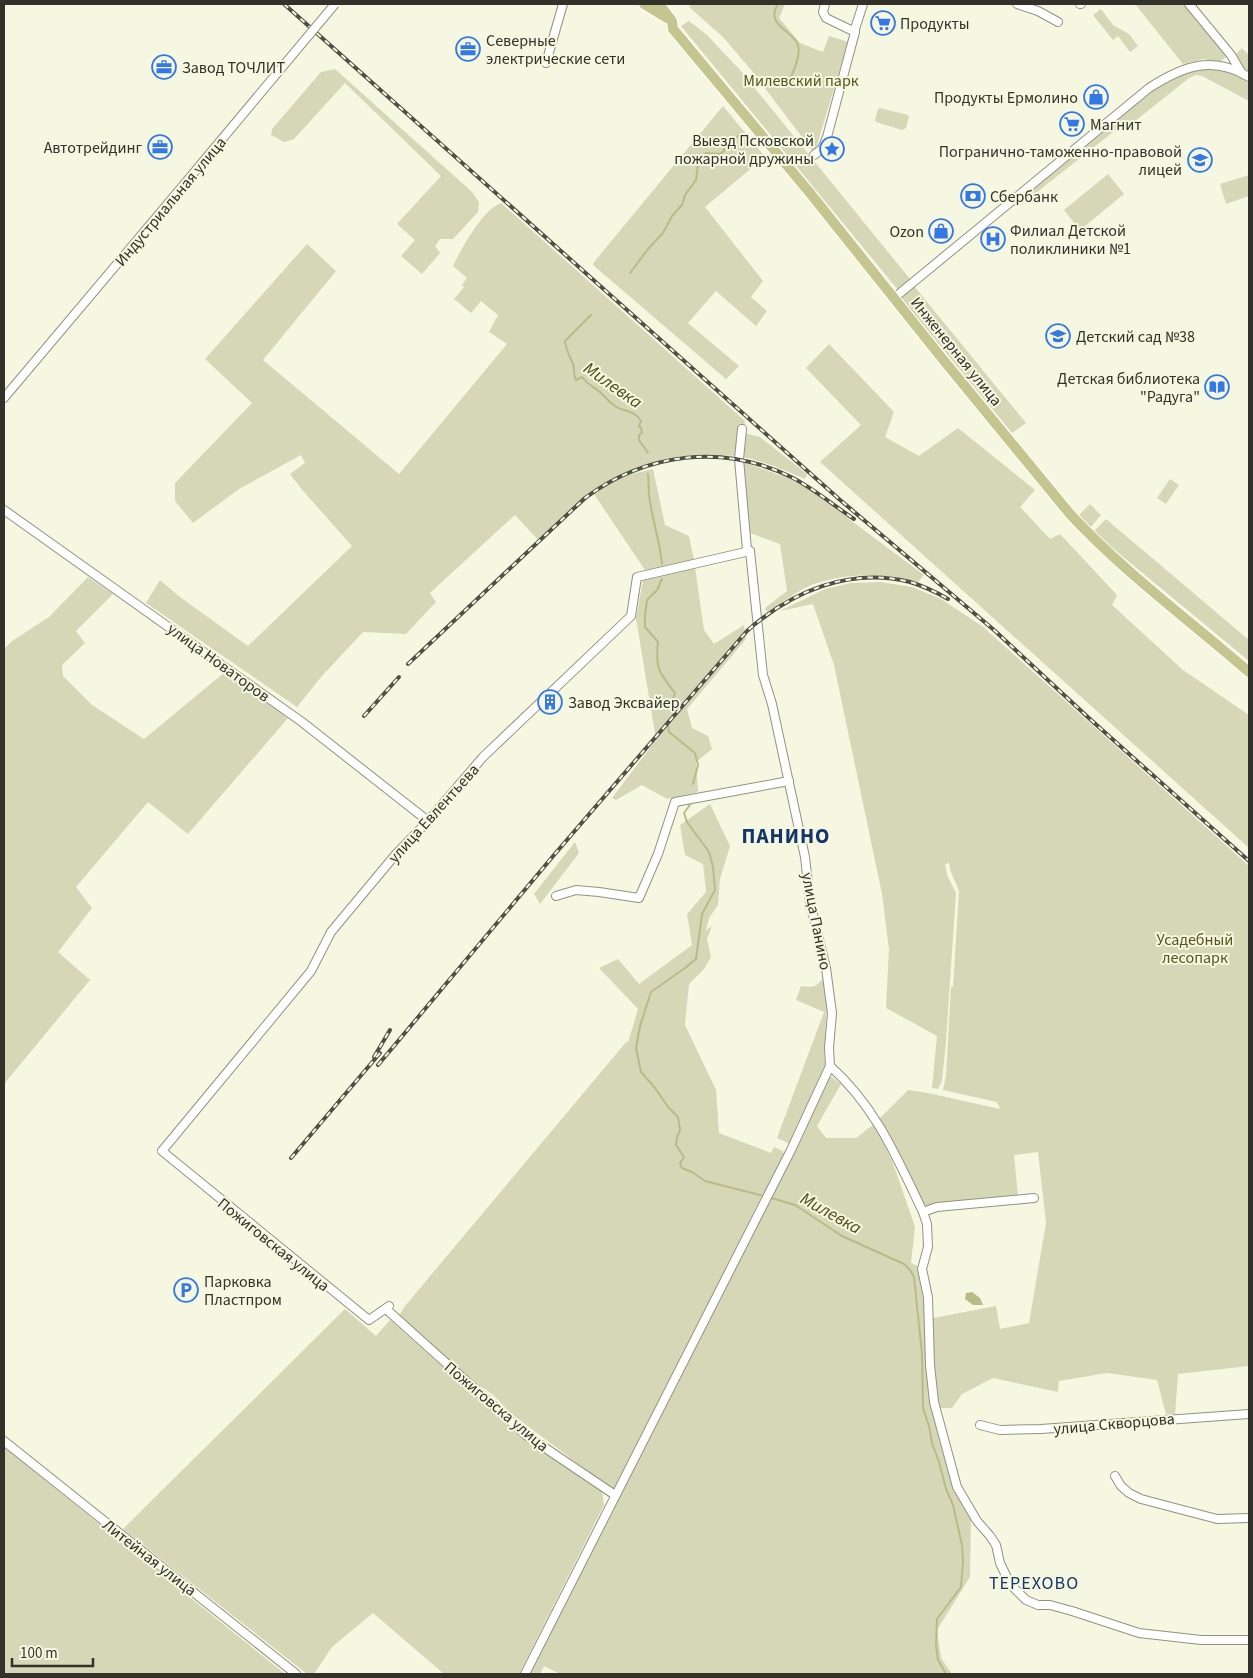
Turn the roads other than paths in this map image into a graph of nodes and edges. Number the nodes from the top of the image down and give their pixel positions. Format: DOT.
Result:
graph roads {
  1 [pos="336,4"];
  2 [pos="562,4"];
  3 [pos="644,4"];
  4 [pos="659,4"];
  5 [pos="825,4"];
  6 [pos="863,4"];
  7 [pos="1017,4"];
  8 [pos="1189,4"];
  9 [pos="672,22"];
  10 [pos="1058,22"];
  11 [pos="855,32"];
  12 [pos="546,64"];
  13 [pos="1241,72"];
  14 [pos="1249,77"];
  15 [pos="814,155"];
  16 [pos="894,298"];
  17 [pos="4,398"];
  18 [pos="742,429"];
  19 [pos="4,510"];
  20 [pos="750,552"];
  21 [pos="1249,670"];
  22 [pos="789,781"];
  23 [pos="428,821"];
  24 [pos="556,896"];
  25 [pos="830,1066"];
  26 [pos="162,1151"];
  27 [pos="1034,1198"];
  28 [pos="923,1212"];
  29 [pos="387,1308"];
  30 [pos="1249,1414"];
  31 [pos="980,1424"];
  32 [pos="4,1441"];
  33 [pos="1115,1476"];
  34 [pos="614,1495"];
  35 [pos="1249,1518"];
  36 [pos="1249,1640"];
  37 [pos="296,1674"];
  38 [pos="525,1674"];
  1 -- 17 [label="street, Индустриальная улица, bridge"];
  2 -- 12 [label="street"];
  3 -- 9 [label="main road, Инженерная улица"];
  4 -- 9 [label="main road, Инженерная улица"];
  5 -- 11 [label="street"];
  6 -- 11 [label="street"];
  7 -- 10 [label="street"];
  8 -- 13 [label="street"];
  9 -- 16 [label="main road, Инженерная улица"];
  11 -- 15 [label="street"];
  13 -- 14 [label="street"];
  13 -- 16 [label="street"];
  16 -- 21 [label="main road, Инженерная улица"];
  18 -- 20 [label="street, улица Панино"];
  19 -- 23 [label="street, улица Новаторов"];
  20 -- 22 [label="street, улица Панино"];
  20 -- 23 [label="street, улица Евлентьева"];
  22 -- 24 [label="street"];
  22 -- 25 [label="street, улица Панино"];
  23 -- 26 [label="street, улица Евлентьева"];
  25 -- 28 [label="street"];
  25 -- 34 [label="street, улица Панино"];
  26 -- 29 [label="street, Пожиговская улица"];
  27 -- 28 [label="street"];
  28 -- 36 [label="street"];
  29 -- 34 [label="street, Пожиговска улица"];
  30 -- 31 [label="street, улица Скворцова"];
  32 -- 37 [label="street, Литейная улица"];
  33 -- 35 [label="street"];
  34 -- 38 [label="street, улица Панино"];
}
